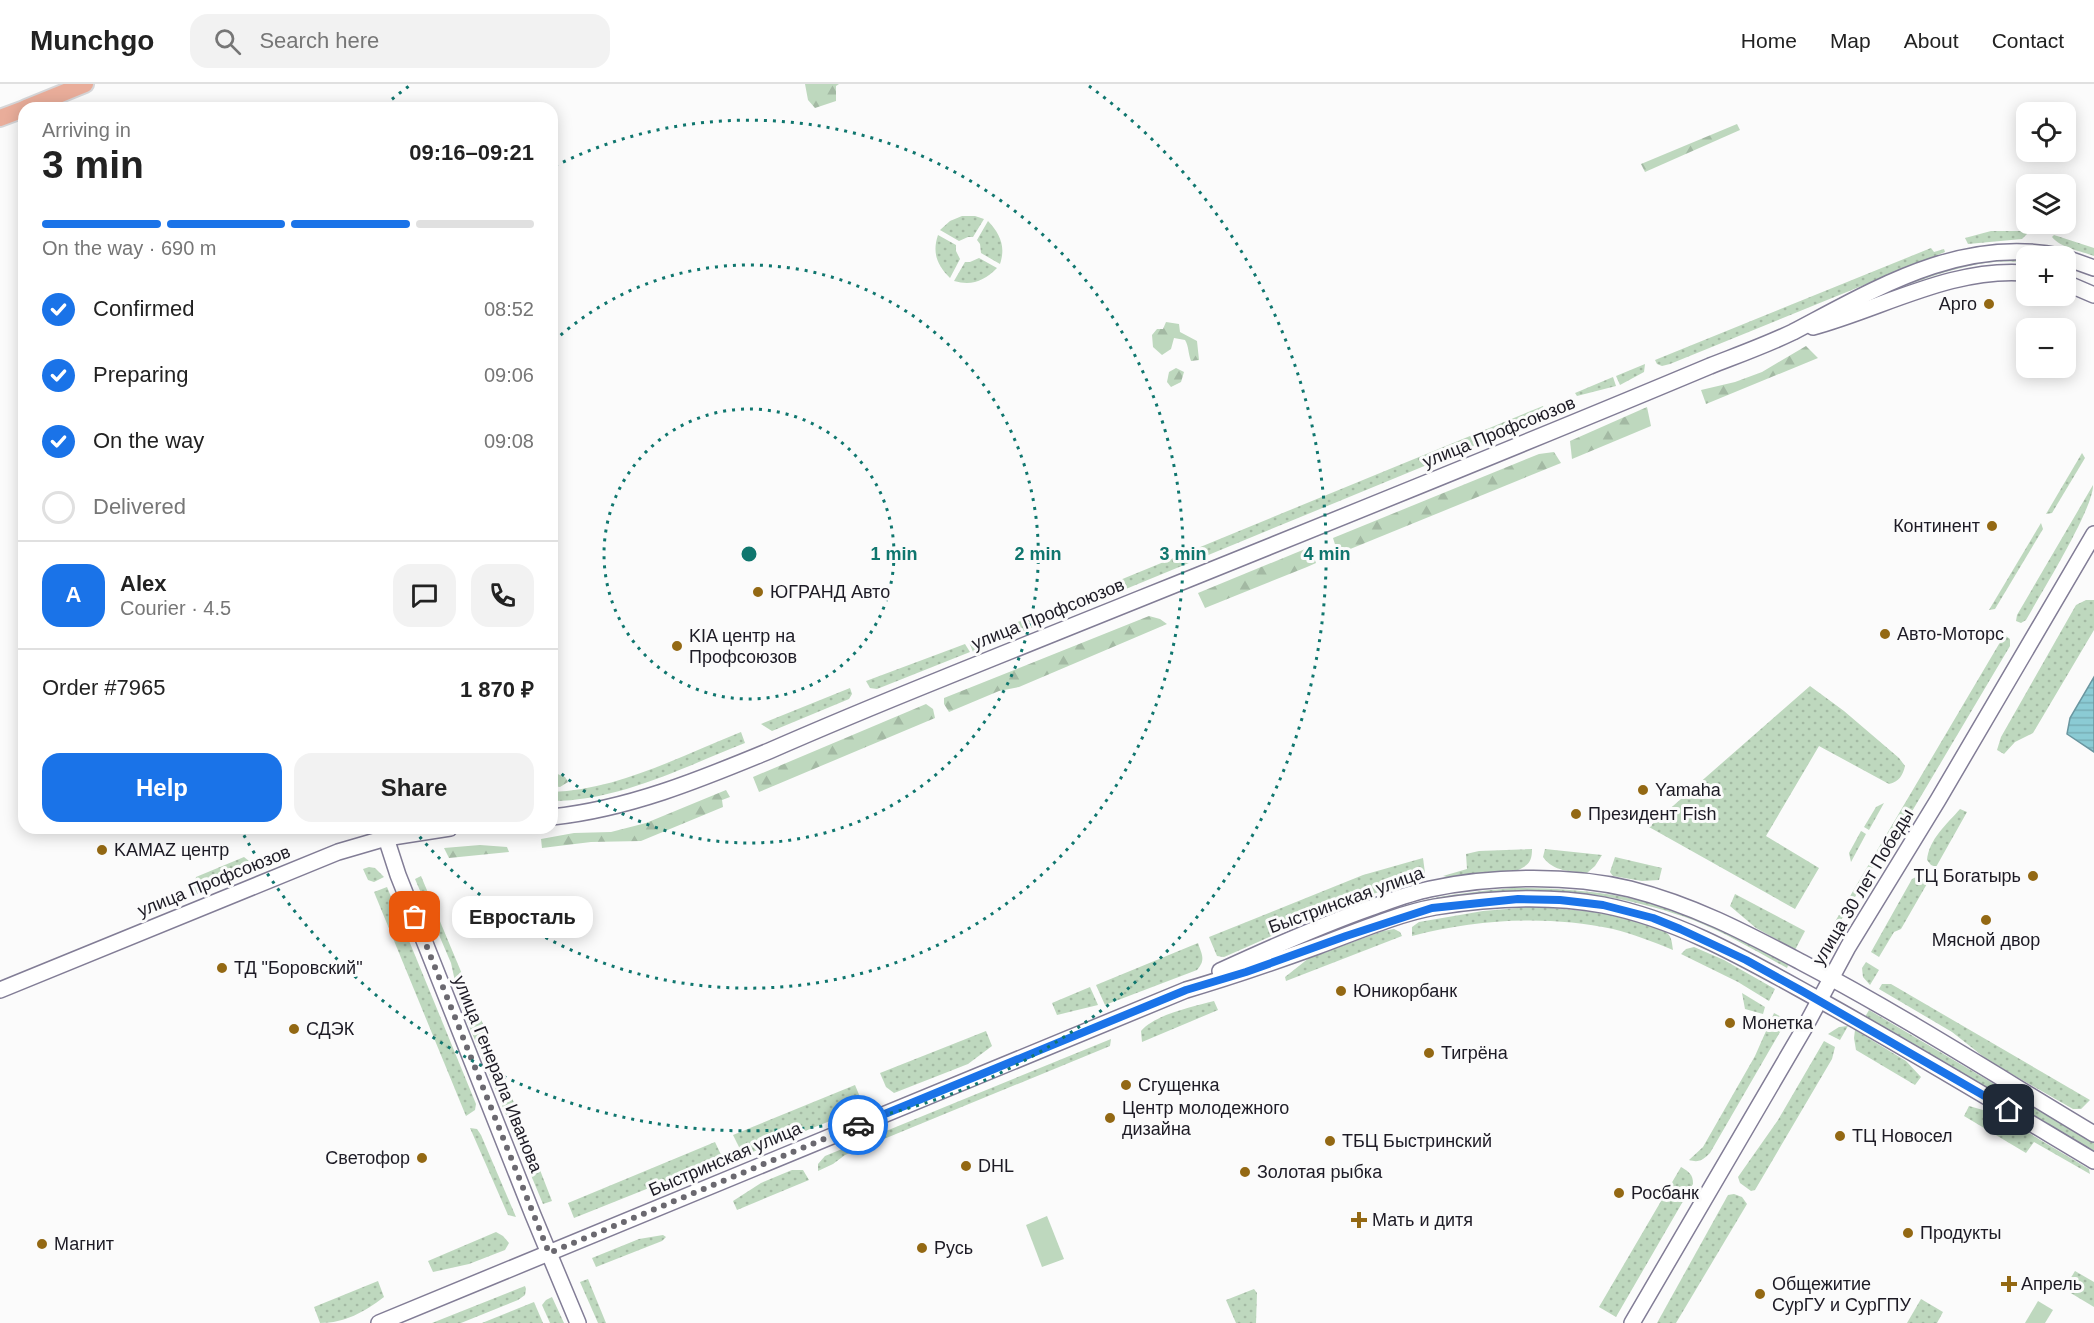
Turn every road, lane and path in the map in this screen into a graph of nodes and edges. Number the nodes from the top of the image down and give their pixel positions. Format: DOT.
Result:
graph roads {
  1 [pos="85,84"];
  2 [pos="40,102"];
  3 [pos="18,111"];
  4 [pos="0,118"];
  5 [pos="2016,251"];
  6 [pos="2076,262"];
  7 [pos="2094,268"];
  8 [pos="2016,273"];
  9 [pos="2076,287"];
  10 [pos="2094,295"];
  11 [pos="1787,334"];
  12 [pos="2094,534"];
  13 [pos="558,817"];
  14 [pos="412,834"];
  15 [pos="386,838"];
  16 [pos="1832,978"];
  17 [pos="0,990"];
  18 [pos="1186,990"];
  19 [pos="1820,1000"];
  20 [pos="2094,1134"];
  21 [pos="2094,1161"];
  22 [pos="549,1253"];
  23 [pos="379,1323"];
  24 [pos="578,1323"];
  25 [pos="1632,1323"];
  1 -- 2 [label="main road"];
  3 -- 4 [label="main road"];
  5 -- 11 [label="main road, улица Профсоюзов"];
  6 -- 7 [label="main road"];
  8 -- 11 [label="main road, улица Профсоюзов"];
  9 -- 10 [label="main road"];
  11 -- 13 [label="main road, улица Профсоюзов"];
  12 -- 16 [label="main road, улица 30 лет Победы"];
  14 -- 15 [label="main road, улица Профсоюзов"];
  15 -- 17 [label="main road, улица Профсоюзов"];
  15 -- 22 [label="main road, улица Генерала Иванова"];
  16 -- 18 [label="main road, Быстринская улица"];
  16 -- 19 [label="main road, улица 30 лет Победы"];
  16 -- 20 [label="main road, Быстринская улица"];
  18 -- 19 [label="main road, Быстринская улица"];
  18 -- 22 [label="main road, Быстринская улица"];
  19 -- 21 [label="main road, Быстринская улица"];
  19 -- 25 [label="main road, улица 30 лет Победы"];
  22 -- 23 [label="main road, Быстринская улица"];
  22 -- 24 [label="main road, улица Генерала Иванова"];
}
